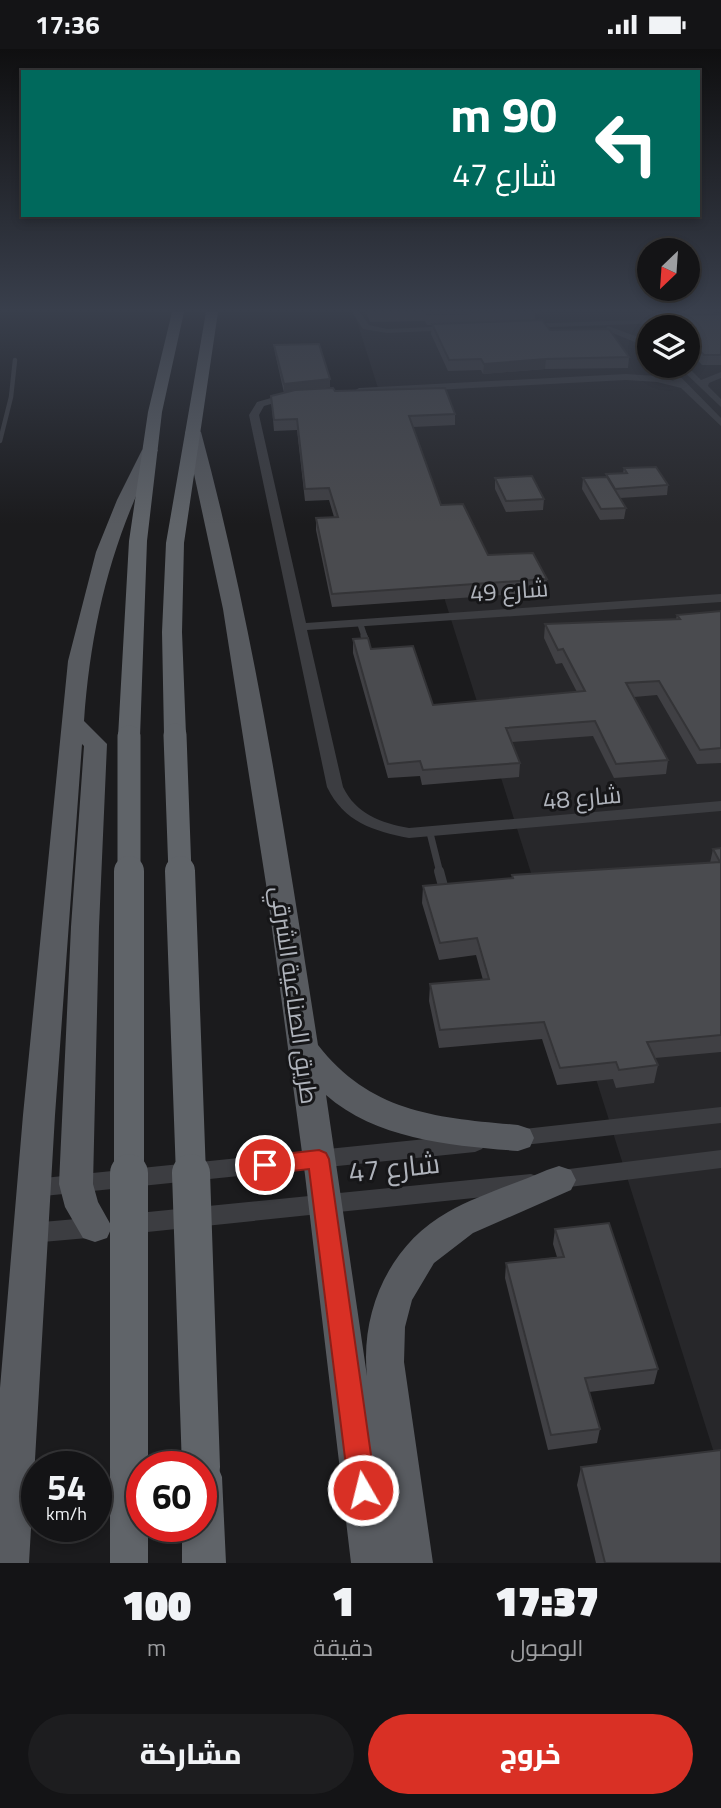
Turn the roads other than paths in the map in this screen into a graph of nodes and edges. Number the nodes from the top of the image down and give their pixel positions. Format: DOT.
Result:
graph roads {
  1 [pos="13,383"];
  2 [pos="162,383"];
  3 [pos="201,383"];
  4 [pos="522,383"];
  5 [pos="672,383"];
  6 [pos="682,383"];
  7 [pos="699,383"];
  8 [pos="704,383"];
  9 [pos="685,386"];
  10 [pos="703,386"];
  11 [pos="350,392"];
  12 [pos="302,394"];
  13 [pos="721,404"];
  14 [pos="721,423"];
  15 [pos="193,432"];
  16 [pos="0,442"];
  17 [pos="150,450"];
  18 [pos="721,598"];
  19 [pos="360,623"];
  20 [pos="299,627"];
  21 [pos="365,639"];
  22 [pos="73,723"];
  23 [pos="721,806"];
  24 [pos="429,833"];
  25 [pos="443,886"];
  26 [pos="303,1047"];
  27 [pos="721,1115"];
  28 [pos="518,1138"];
  29 [pos="319,1159"];
  30 [pos="721,1159"];
  31 [pos="559,1180"];
  32 [pos="76,1184"];
  33 [pos="34,1188"];
  34 [pos="324,1203"];
  35 [pos="95,1227"];
  36 [pos="31,1233"];
  37 [pos="200,1451"];
  38 [pos="203,1542"];
  39 [pos="8,1563"];
  40 [pos="129,1563"];
  41 [pos="204,1563"];
  42 [pos="373,1563"];
  43 [pos="411,1563"];
  1 -- 16 [label="lane"];
  2 -- 17 [label="highway"];
  3 -- 15 [label="highway, طريق الصناعية الشرقي"];
  4 -- 11 [label="street"];
  5 -- 9 [label="street"];
  6 -- 9 [label="street"];
  7 -- 10 [label="street"];
  8 -- 10 [label="street"];
  9 -- 14 [label="street"];
  10 -- 13 [label="street"];
  12 -- 20 [label="street"];
  15 -- 26 [label="main road, طريق الصناعية الشرقي"];
  15 -- 37 [label="highway, طريق الصناعية الشرقي, bridge"];
  17 -- 22 [label="main road"];
  17 -- 40 [label="highway, bridge"];
  18 -- 19 [label="street, شارع 49"];
  19 -- 20 [label="street, شارع 49"];
  19 -- 21 [label="lane"];
  20 -- 24 [label="street"];
  22 -- 32 [label="main road"];
  22 -- 33 [label="main road"];
  23 -- 24 [label="street, شارع 48"];
  24 -- 25 [label="lane"];
  26 -- 28 [label="main road"];
  26 -- 29 [label="main road, طريق الصناعية الشرقي"];
  27 -- 28 [label="street, شارع 47"];
  28 -- 29 [label="street, شارع 47"];
  29 -- 32 [label="street, شارع 47"];
  29 -- 34 [label="main road, طريق الصناعية الشرقي"];
  30 -- 31 [label="street, شارع 47"];
  31 -- 34 [label="street, شارع 47"];
  31 -- 43 [label="main road"];
  32 -- 33 [label="street, شارع 47"];
  32 -- 35 [label="main road"];
  33 -- 36 [label="main road"];
  34 -- 35 [label="street, شارع 47"];
  34 -- 42 [label="main road, طريق الصناعية الشرقي"];
  35 -- 36 [label="street, شارع 47"];
  36 -- 39 [label="main road"];
  38 -- 41 [label="highway"];
}
